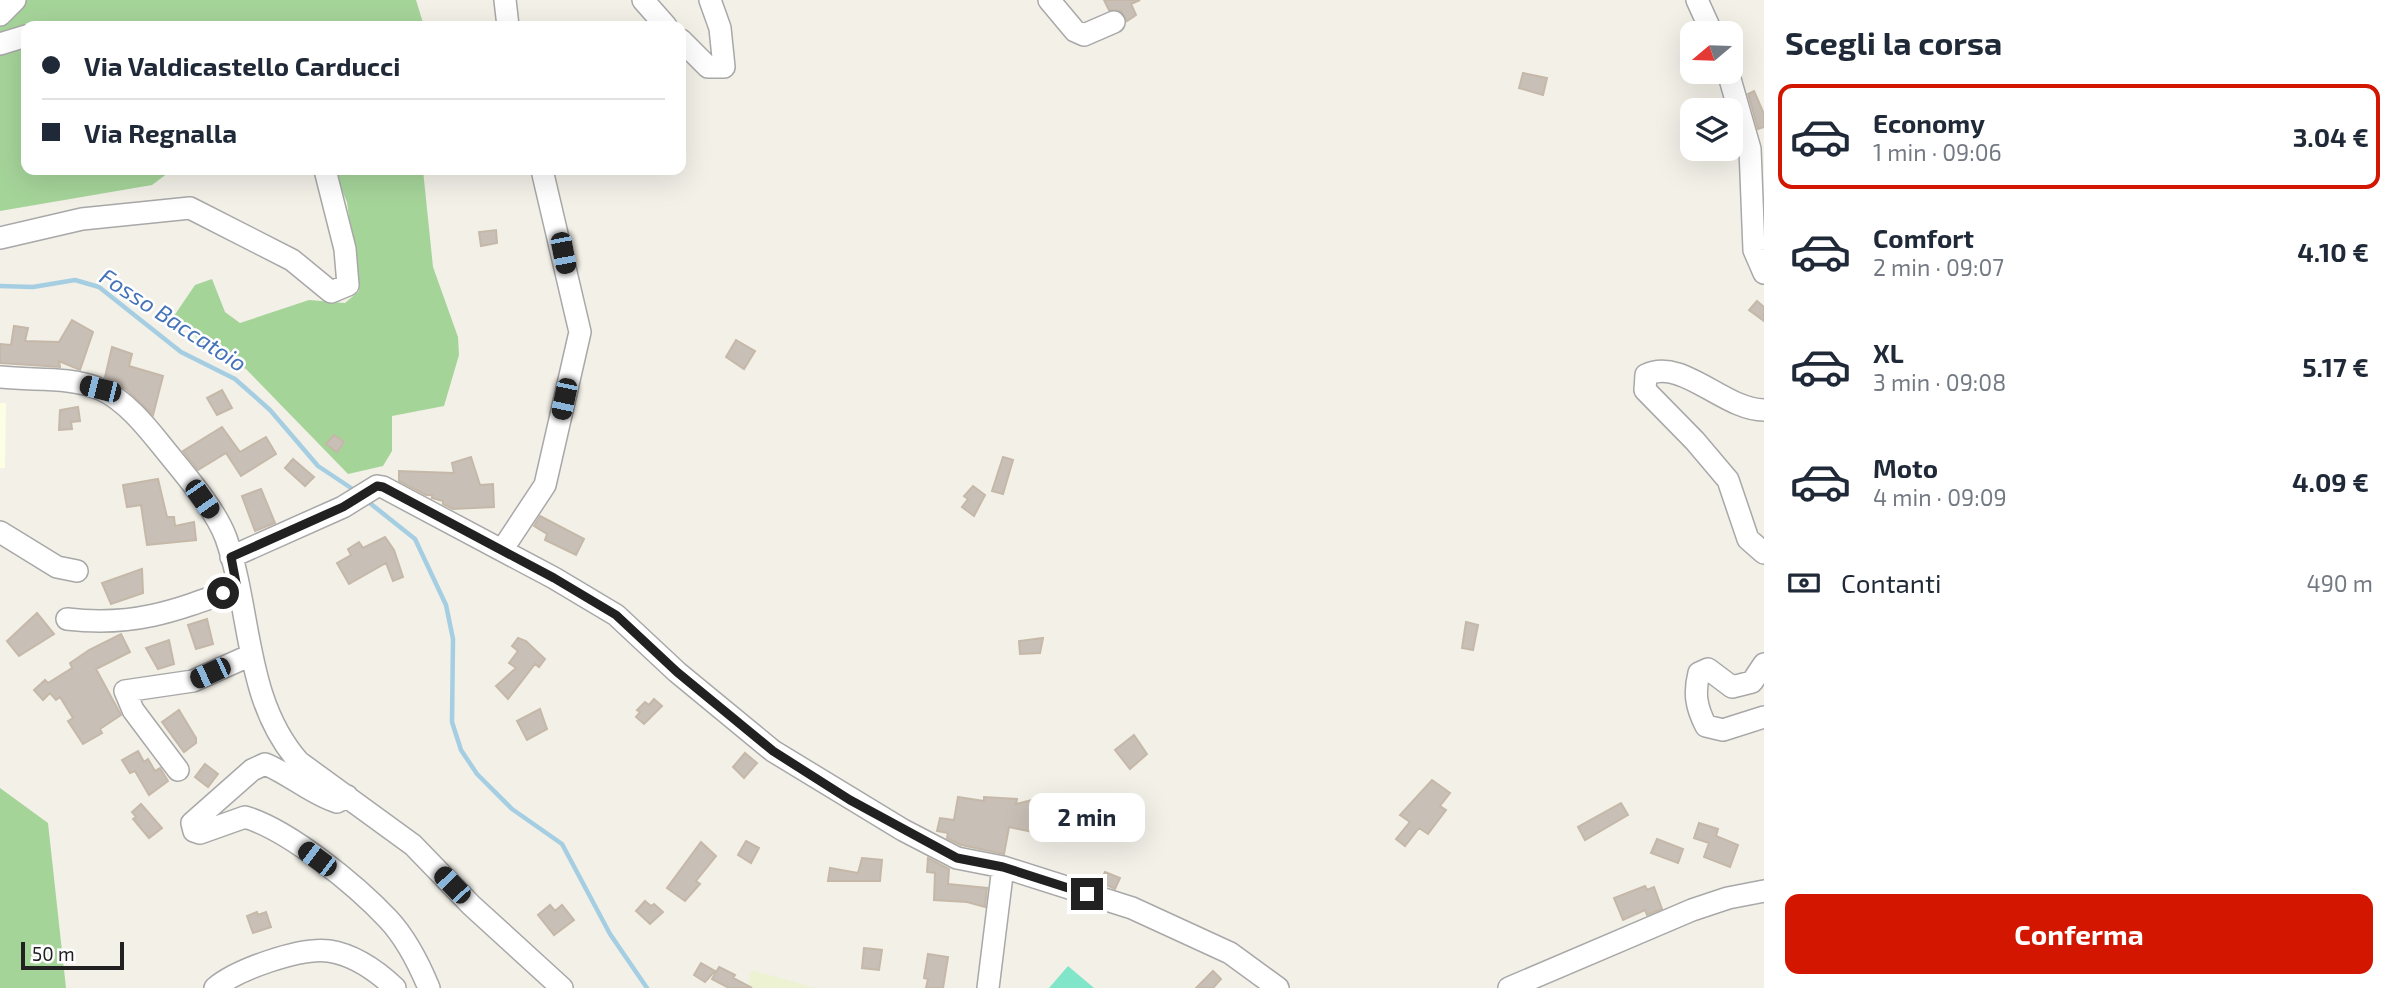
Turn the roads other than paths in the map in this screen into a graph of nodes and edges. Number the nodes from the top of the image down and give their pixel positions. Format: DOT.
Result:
graph roads {
  1 [pos="15,0"];
  2 [pos="505,0"];
  3 [pos="643,0"];
  4 [pos="710,0"];
  5 [pos="1049,0"];
  6 [pos="1697,0"];
  7 [pos="0,15"];
  8 [pos="507,21"];
  9 [pos="662,21"];
  10 [pos="1707,21"];
  11 [pos="1114,22"];
  12 [pos="21,38"];
  13 [pos="0,44"];
  14 [pos="686,45"];
  15 [pos="1731,84"];
  16 [pos="327,175"];
  17 [pos="543,175"];
  18 [pos="0,237"];
  19 [pos="1764,273"];
  20 [pos="0,377"];
  21 [pos="1764,410"];
  22 [pos="0,532"];
  23 [pos="502,550"];
  24 [pos="1764,553"];
  25 [pos="231,557"];
  26 [pos="77,571"];
  27 [pos="237,588"];
  28 [pos="66,619"];
  29 [pos="251,655"];
  30 [pos="1764,664"];
  31 [pos="1764,717"];
  32 [pos="178,770"];
  33 [pos="347,796"];
  34 [pos="1003,867"];
  35 [pos="1764,891"];
  36 [pos="215,988"];
  37 [pos="395,988"];
  38 [pos="429,988"];
  39 [pos="562,988"];
  40 [pos="988,988"];
  41 [pos="1278,988"];
  42 [pos="1509,988"];
  1 -- 7 [label="street"];
  2 -- 8 [label="street"];
  3 -- 9 [label="street"];
  4 -- 14 [label="street"];
  5 -- 11 [label="street"];
  6 -- 10 [label="street"];
  12 -- 13 [label="street"];
  15 -- 19 [label="street"];
  16 -- 18 [label="street"];
  17 -- 23 [label="street"];
  20 -- 25 [label="street"];
  21 -- 24 [label="street"];
  22 -- 26 [label="street"];
  23 -- 25 [label="street"];
  23 -- 34 [label="street"];
  25 -- 27 [label="street"];
  27 -- 28 [label="street"];
  27 -- 29 [label="street"];
  29 -- 32 [label="street"];
  29 -- 33 [label="street"];
  30 -- 31 [label="street"];
  33 -- 38 [label="street"];
  33 -- 39 [label="street"];
  34 -- 40 [label="street"];
  34 -- 41 [label="street"];
  35 -- 42 [label="street"];
  36 -- 37 [label="street"];
}
